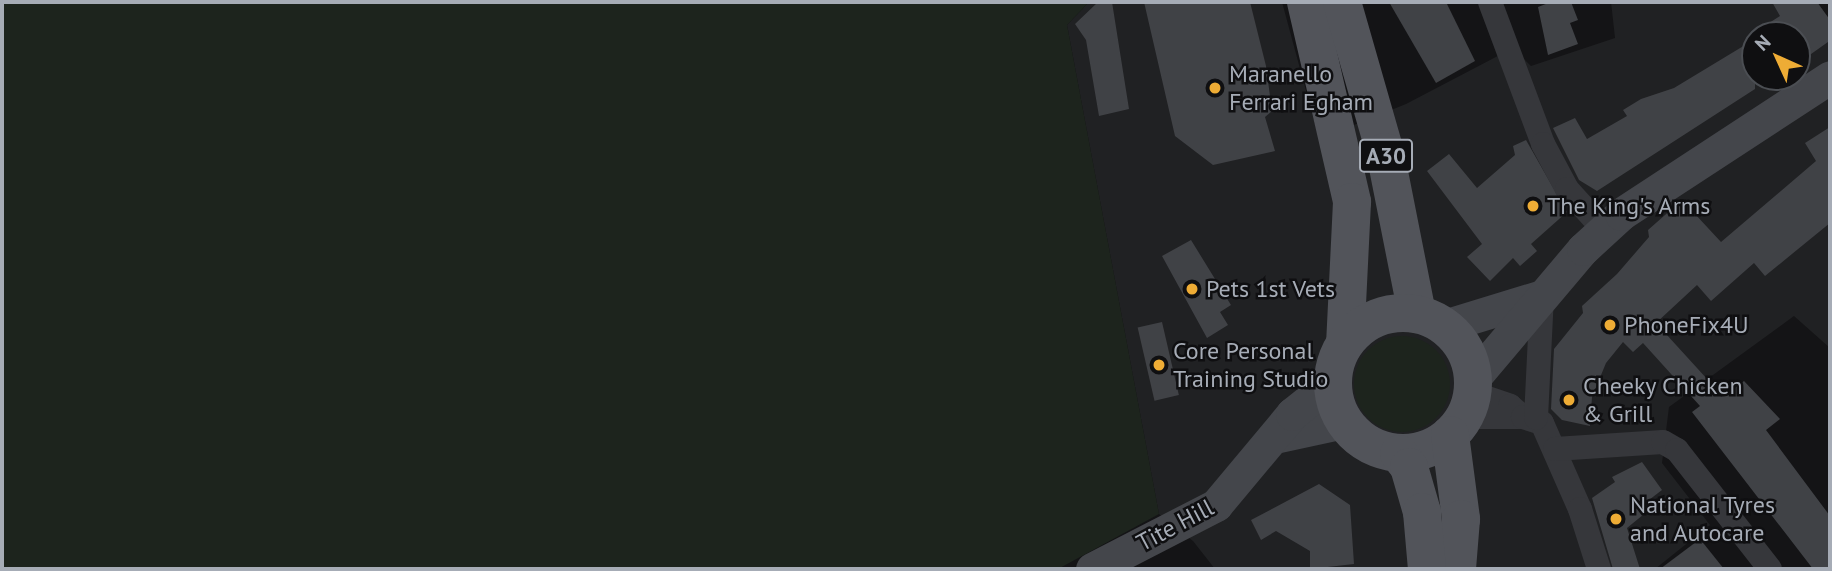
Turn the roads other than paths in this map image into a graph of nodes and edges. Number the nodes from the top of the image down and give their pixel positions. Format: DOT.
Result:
graph roads {
  1 [pos="1306,2"];
  2 [pos="1342,2"];
  3 [pos="1490,2"];
  4 [pos="1830,77"];
  5 [pos="1604,230"];
  6 [pos="1542,296"];
  7 [pos="1430,320"];
  8 [pos="1345,343"];
  9 [pos="1332,382"];
  10 [pos="1465,406"];
  11 [pos="1529,418"];
  12 [pos="1344,422"];
  13 [pos="1275,437"];
  14 [pos="1399,454"];
  15 [pos="1559,457"];
  16 [pos="1092,569"];
  17 [pos="1427,569"];
  18 [pos="1457,569"];
  19 [pos="1599,569"];
  20 [pos="1770,569"];
  1 -- 8 [label="main road, A30"];
  2 -- 7 [label="main road, A30"];
  3 -- 5 [label="street"];
  4 -- 5 [label="main road"];
  5 -- 6 [label="main road"];
  6 -- 7 [label="main road"];
  6 -- 10 [label="main road"];
  6 -- 11 [label="street"];
  7 -- 8 [label="main road"];
  7 -- 10 [label="main road"];
  8 -- 9 [label="main road"];
  9 -- 12 [label="main road"];
  9 -- 13 [label="main road, Tite Hill"];
  10 -- 11 [label="street"];
  10 -- 14 [label="main road"];
  10 -- 18 [label="main road"];
  11 -- 15 [label="street"];
  12 -- 13 [label="main road"];
  12 -- 14 [label="main road"];
  13 -- 16 [label="main road, Tite Hill"];
  14 -- 17 [label="main road"];
  15 -- 19 [label="street"];
  15 -- 20 [label="street"];
}
